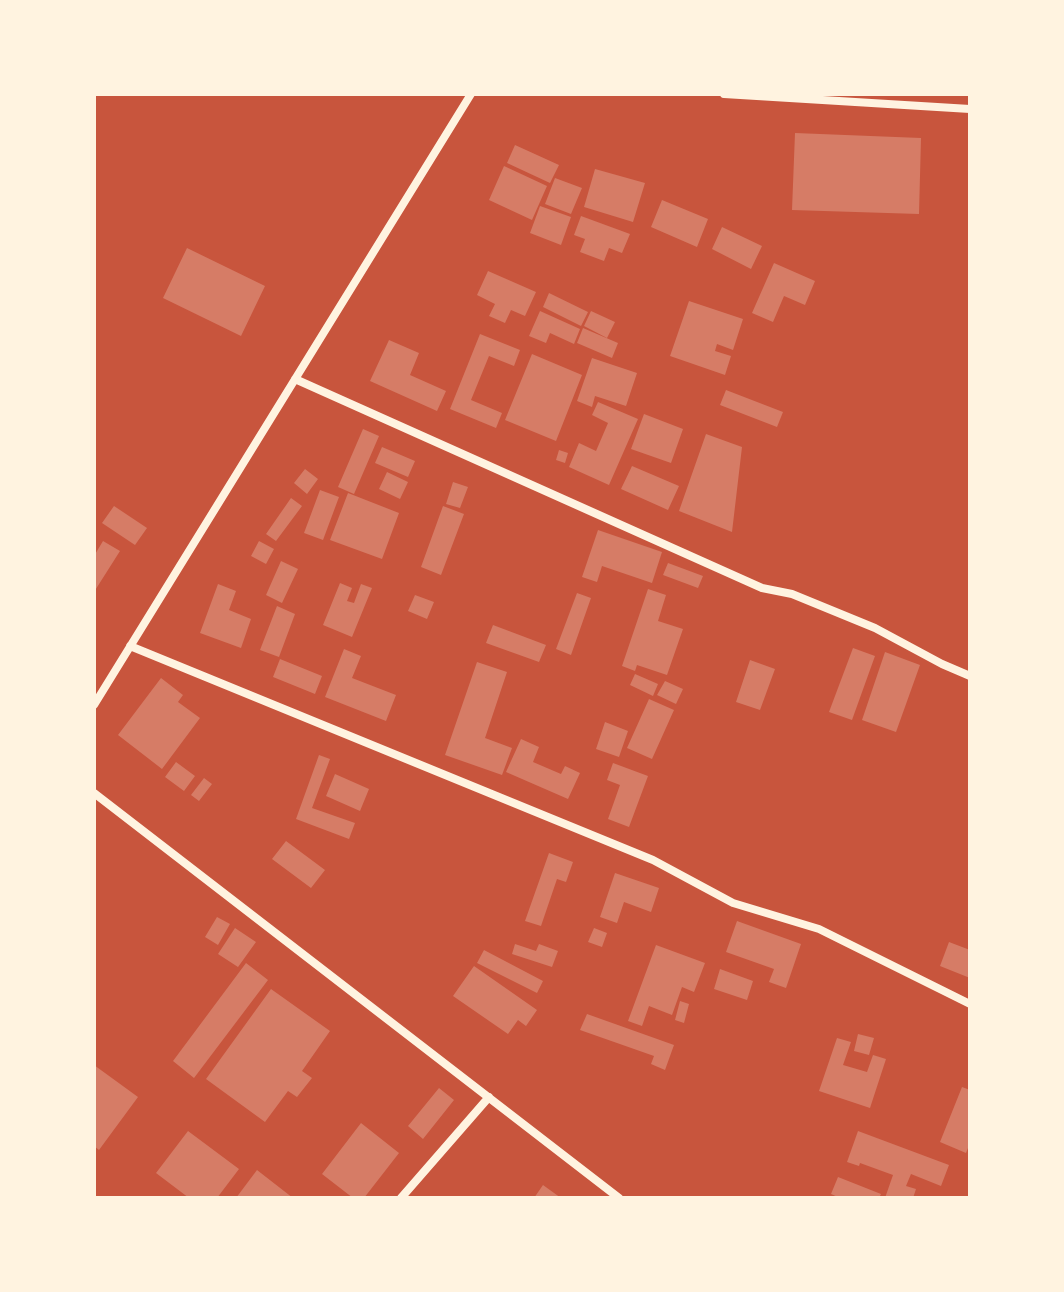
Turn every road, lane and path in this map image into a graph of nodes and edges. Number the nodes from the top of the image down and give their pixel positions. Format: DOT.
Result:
graph roads {
  1 [pos="471,94"];
  2 [pos="724,94"];
  3 [pos="871,99"];
  4 [pos="970,109"];
  5 [pos="295,379"];
  6 [pos="130,646"];
  7 [pos="970,676"];
  8 [pos="94,705"];
  9 [pos="94,793"];
  10 [pos="970,1004"];
  11 [pos="489,1097"];
  12 [pos="401,1198"];
  13 [pos="619,1198"];
  1 -- 5 [label="street"];
  2 -- 3 [label="street"];
  3 -- 4 [label="street"];
  5 -- 6 [label="street"];
  5 -- 7 [label="street"];
  6 -- 8 [label="street"];
  6 -- 10 [label="street"];
  9 -- 11 [label="street"];
  11 -- 12 [label="street"];
  11 -- 13 [label="street"];
}
